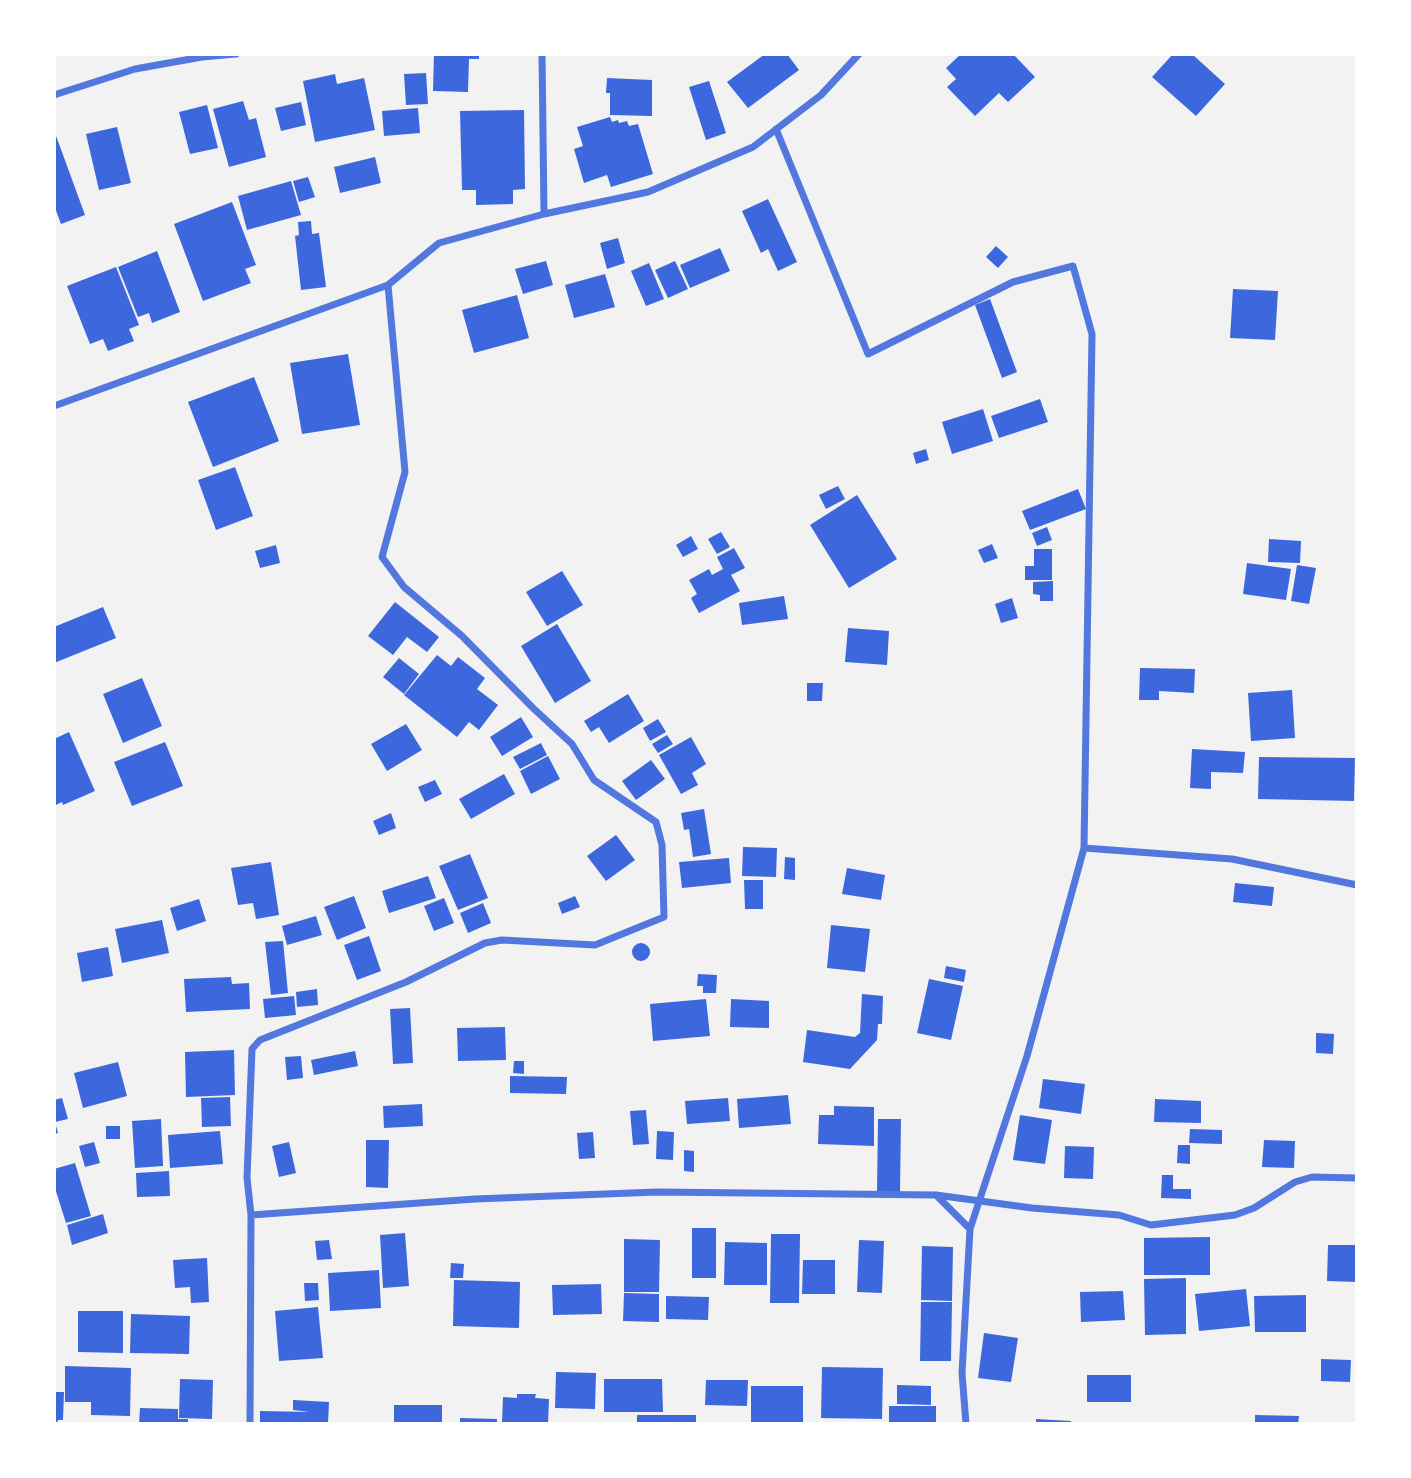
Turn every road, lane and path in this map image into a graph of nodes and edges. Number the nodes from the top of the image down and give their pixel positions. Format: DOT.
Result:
graph roads {
  1 [pos="236,54"];
  2 [pos="542,54"];
  3 [pos="859,54"];
  4 [pos="54,96"];
  5 [pos="776,129"];
  6 [pos="544,215"];
  7 [pos="388,285"];
  8 [pos="54,406"];
  9 [pos="1084,848"];
  10 [pos="1357,886"];
  11 [pos="1357,1178"];
  12 [pos="936,1195"];
  13 [pos="979,1200"];
  14 [pos="251,1215"];
  15 [pos="971,1228"];
  16 [pos="250,1424"];
  17 [pos="966,1424"];
  1 -- 4 [label="street"];
  2 -- 6 [label="street"];
  3 -- 5 [label="street"];
  5 -- 6 [label="street"];
  5 -- 9 [label="street"];
  6 -- 7 [label="street"];
  7 -- 8 [label="street"];
  7 -- 14 [label="street"];
  9 -- 10 [label="street"];
  9 -- 13 [label="street"];
  11 -- 13 [label="street"];
  12 -- 13 [label="street"];
  12 -- 14 [label="street"];
  12 -- 15 [label="street"];
  13 -- 15 [label="street"];
  14 -- 16 [label="street"];
  15 -- 17 [label="street"];
}
